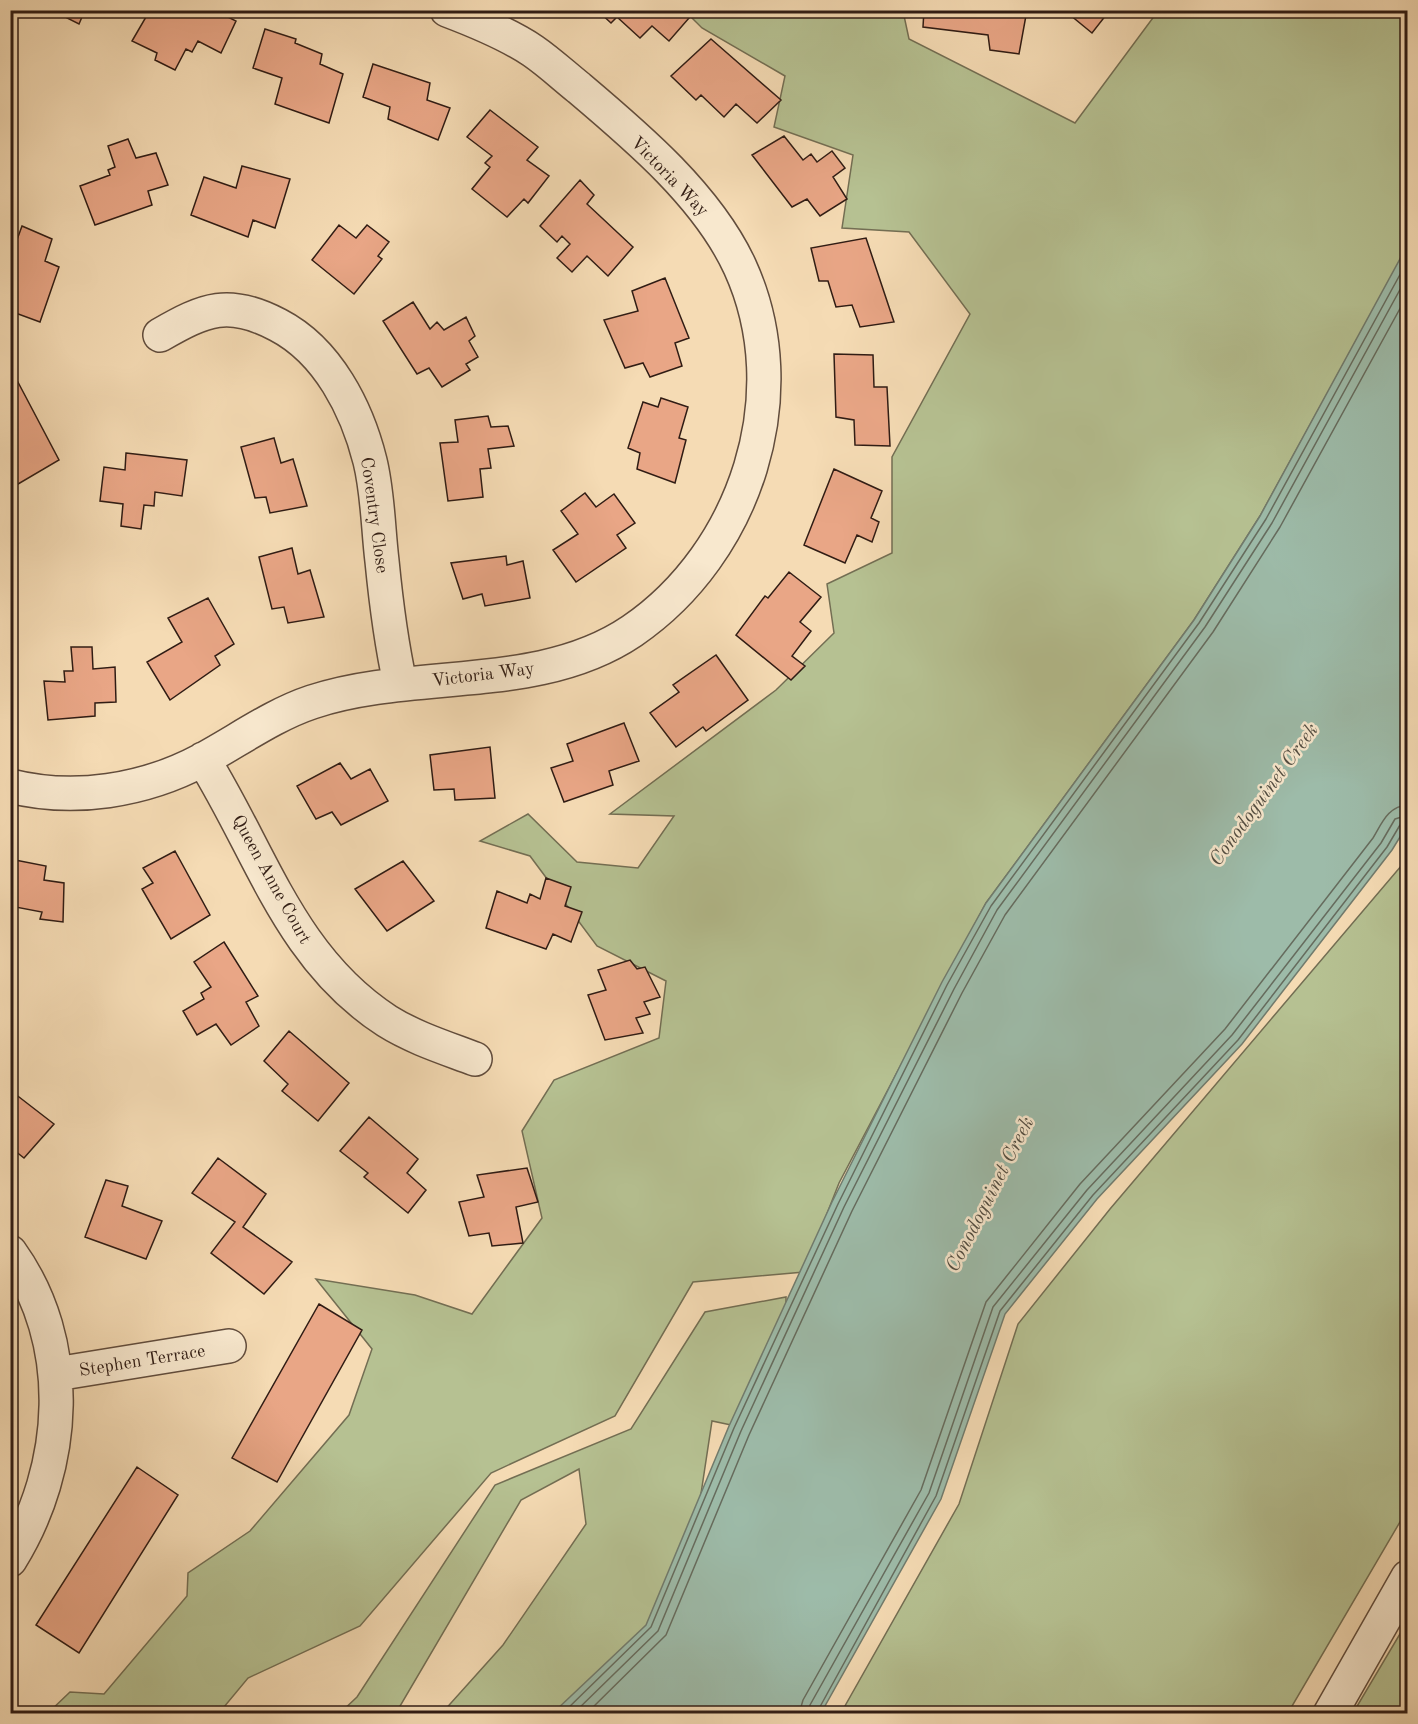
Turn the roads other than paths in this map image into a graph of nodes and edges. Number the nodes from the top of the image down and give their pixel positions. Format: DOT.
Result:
graph roads {
  1 [pos="447,10"];
  2 [pos="159,335"];
  3 [pos="400,683"];
  4 [pos="203,759"];
  5 [pos="10,786"];
  6 [pos="475,1059"];
  7 [pos="10,1252"];
  8 [pos="229,1346"];
  9 [pos="56,1374"];
  10 [pos="10,1560"];
  11 [pos="1407,1577"];
  12 [pos="1330,1713"];
  1 -- 3 [label="street, Victoria Way"];
  2 -- 3 [label="street, Coventry Close"];
  3 -- 4 [label="street, Victoria Way"];
  4 -- 5 [label="street, Victoria Way"];
  4 -- 6 [label="street, Queen Anne Court"];
  7 -- 9 [label="street"];
  8 -- 9 [label="street, Stephen Terrace"];
  9 -- 10 [label="street"];
  11 -- 12 [label="street"];
}
